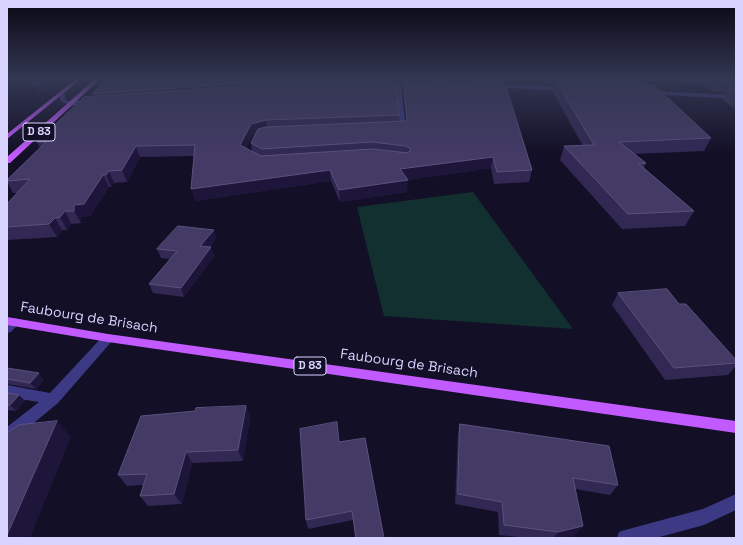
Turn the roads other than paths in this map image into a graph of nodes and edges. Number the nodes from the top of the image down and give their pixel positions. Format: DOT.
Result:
graph roads {
  1 [pos="47,104"];
  2 [pos="71,104"];
  3 [pos="400,104"];
  4 [pos="395,130"];
  5 [pos="7,137"];
  6 [pos="7,161"];
  7 [pos="9,324"];
  8 [pos="108,338"];
  9 [pos="7,391"];
  10 [pos="53,400"];
  11 [pos="736,427"];
  12 [pos="7,436"];
  13 [pos="736,502"];
  14 [pos="625,538"];
  1 -- 5 [label="main road, D 83"];
  2 -- 6 [label="main road, D 83"];
  3 -- 4 [label="street"];
  7 -- 8 [label="main road, Faubourg de Brisach / D 83"];
  8 -- 10 [label="street"];
  8 -- 11 [label="main road, Faubourg de Brisach / D 83"];
  9 -- 10 [label="street"];
  10 -- 12 [label="street"];
  13 -- 14 [label="street"];
}
